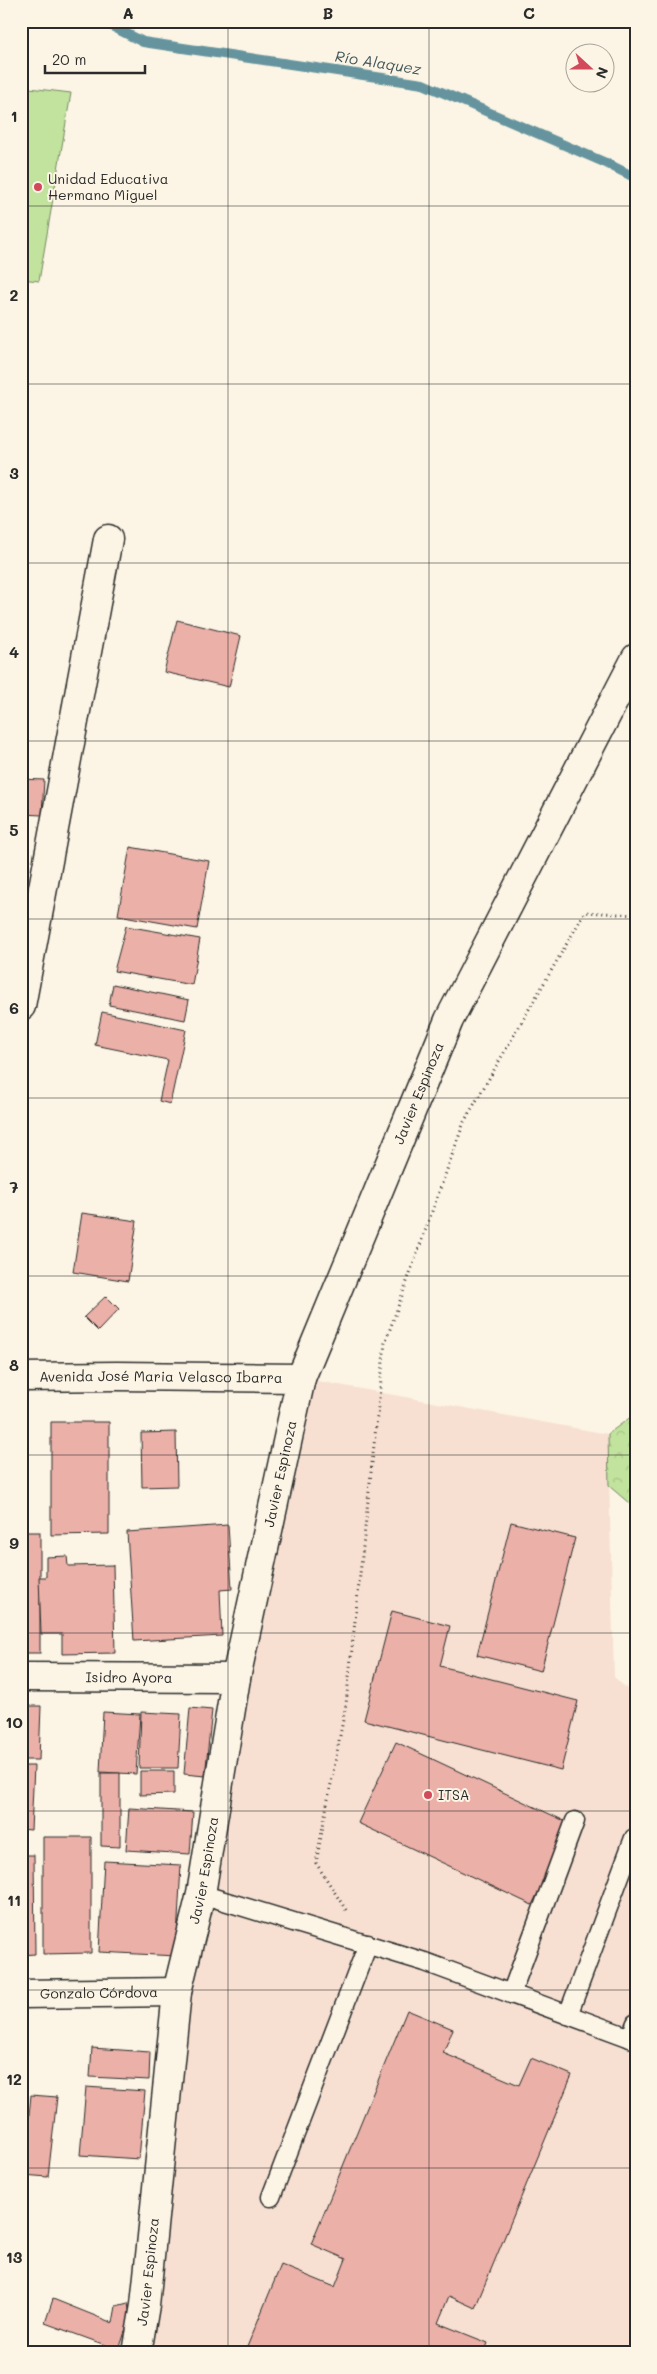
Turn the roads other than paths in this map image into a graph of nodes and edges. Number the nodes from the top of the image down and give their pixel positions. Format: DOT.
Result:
graph roads {
  1 [pos="108,539"];
  2 [pos="636,658"];
  3 [pos="21,1006"];
  4 [pos="21,1378"];
  5 [pos="301,1378"];
  6 [pos="21,1677"];
  7 [pos="236,1678"];
  8 [pos="575,1821"];
  9 [pos="634,1838"];
  10 [pos="201,1894"];
  11 [pos="368,1944"];
  12 [pos="177,1992"];
  13 [pos="21,1994"];
  14 [pos="511,1994"];
  15 [pos="568,2015"];
  16 [pos="634,2034"];
  17 [pos="271,2197"];
  18 [pos="137,2353"];
  1 -- 3 [label="street"];
  2 -- 5 [label="street, Javier Espinoza"];
  4 -- 5 [label="street, Avenida José Maria Velasco Ibarra"];
  5 -- 7 [label="street, Javier Espinoza"];
  6 -- 7 [label="street, Isidro Ayora"];
  7 -- 10 [label="street, Javier Espinoza"];
  8 -- 14 [label="lane"];
  9 -- 15 [label="lane"];
  10 -- 11 [label="lane"];
  10 -- 12 [label="street, Javier Espinoza"];
  11 -- 14 [label="lane"];
  11 -- 17 [label="lane"];
  12 -- 13 [label="street, Gonzalo Córdova"];
  12 -- 18 [label="street, Javier Espinoza"];
  14 -- 15 [label="lane"];
  15 -- 16 [label="lane"];
}
